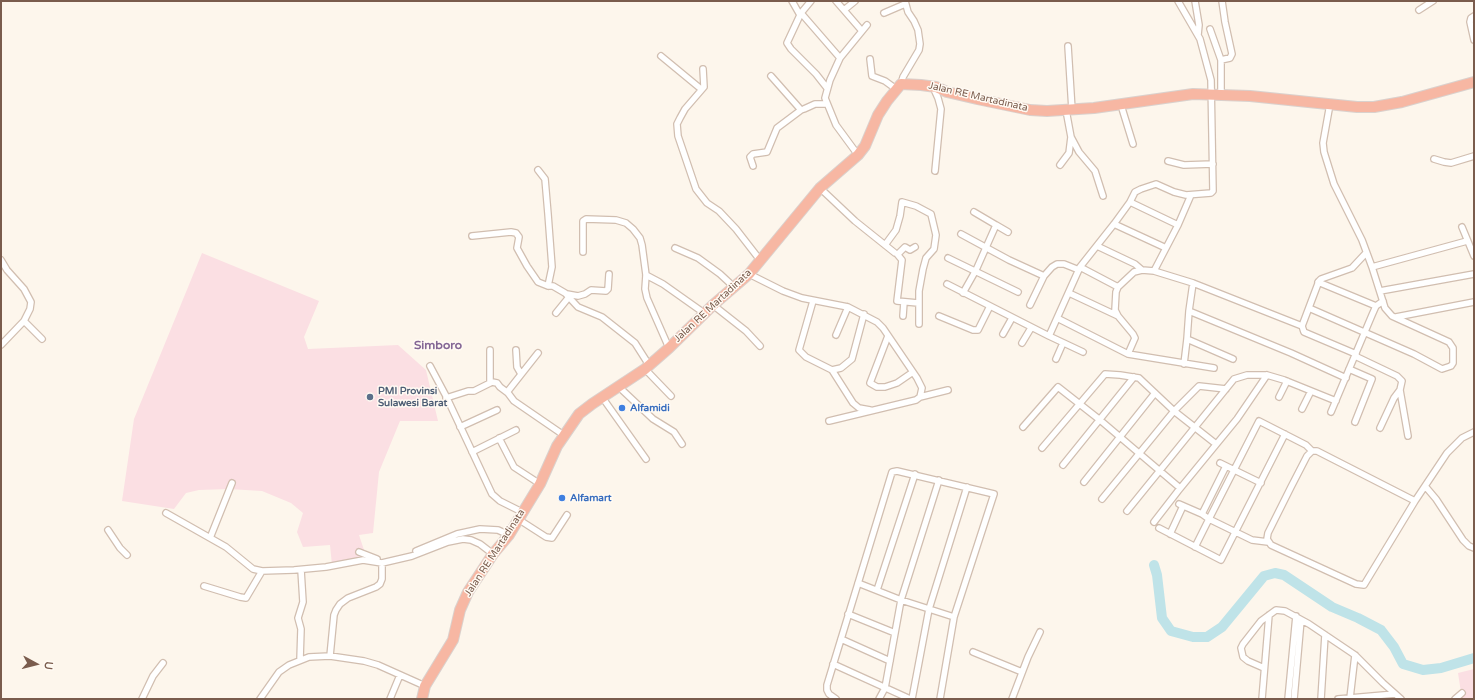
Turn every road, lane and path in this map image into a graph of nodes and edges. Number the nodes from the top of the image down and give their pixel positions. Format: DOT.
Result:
graph roads {
  1 [pos="792,1"];
  2 [pos="810,1"];
  3 [pos="836,1"];
  4 [pos="855,1"];
  5 [pos="1195,1"];
  6 [pos="1222,1"];
  7 [pos="1433,1"];
  8 [pos="905,2"];
  9 [pos="1180,2"];
  10 [pos="844,10"];
  11 [pos="1419,10"];
  12 [pos="884,13"];
  13 [pos="800,14"];
  14 [pos="1474,16"];
  15 [pos="867,25"];
  16 [pos="1210,29"];
  17 [pos="862,31"];
  18 [pos="1198,35"];
  19 [pos="1474,40"];
  20 [pos="1068,46"];
  21 [pos="661,56"];
  22 [pos="840,58"];
  23 [pos="870,59"];
  24 [pos="1221,60"];
  25 [pos="703,69"];
  26 [pos="771,76"];
  27 [pos="1474,82"];
  28 [pos="898,86"];
  29 [pos="934,87"];
  30 [pos="827,88"];
  31 [pos="702,89"];
  32 [pos="1216,94"];
  33 [pos="826,104"];
  34 [pos="1330,104"];
  35 [pos="1121,105"];
  36 [pos="801,110"];
  37 [pos="1069,110"];
  38 [pos="1071,137"];
  39 [pos="1133,144"];
  40 [pos="858,155"];
  41 [pos="1474,156"];
  42 [pos="1434,159"];
  43 [pos="1168,161"];
  44 [pos="1213,164"];
  45 [pos="1060,165"];
  46 [pos="754,166"];
  47 [pos="538,170"];
  48 [pos="935,171"];
  49 [pos="820,188"];
  50 [pos="1190,195"];
  51 [pos="1104,196"];
  52 [pos="1130,202"];
  53 [pos="974,212"];
  54 [pos="1114,224"];
  55 [pos="996,225"];
  56 [pos="1178,225"];
  57 [pos="1462,227"];
  58 [pos="1008,232"];
  59 [pos="961,234"];
  60 [pos="472,236"];
  61 [pos="1467,241"];
  62 [pos="885,245"];
  63 [pos="985,246"];
  64 [pos="1097,246"];
  65 [pos="915,247"];
  66 [pos="675,248"];
  67 [pos="1166,248"];
  68 [pos="583,252"];
  69 [pos="1366,253"];
  70 [pos="897,254"];
  71 [pos="1474,256"];
  72 [pos="948,258"];
  73 [pos="1,260"];
  74 [pos="760,260"];
  75 [pos="1372,267"];
  76 [pos="1080,268"];
  77 [pos="976,270"];
  78 [pos="1142,270"];
  79 [pos="1154,271"];
  80 [pos="609,274"];
  81 [pos="749,274"];
  82 [pos="1474,274"];
  83 [pos="646,275"];
  84 [pos="1044,276"];
  85 [pos="1318,282"];
  86 [pos="1194,283"];
  87 [pos="946,284"];
  88 [pos="548,286"];
  89 [pos="734,287"];
  90 [pos="1118,287"];
  91 [pos="1380,291"];
  92 [pos="1018,292"];
  93 [pos="963,293"];
  94 [pos="1068,293"];
  95 [pos="568,296"];
  96 [pos="813,301"];
  97 [pos="1383,301"];
  98 [pos="904,302"];
  99 [pos="1474,302"];
  100 [pos="918,303"];
  101 [pos="713,305"];
  102 [pos="1030,305"];
  103 [pos="990,306"];
  104 [pos="1376,306"];
  105 [pos="848,307"];
  106 [pos="1309,308"];
  107 [pos="1189,311"];
  108 [pos="556,313"];
  109 [pos="704,313"];
  110 [pos="864,314"];
  111 [pos="903,316"];
  112 [pos="939,316"];
  113 [pos="1118,316"];
  114 [pos="1395,317"];
  115 [pos="1012,318"];
  116 [pos="1057,318"];
  117 [pos="24,321"];
  118 [pos="919,324"];
  119 [pos="1302,326"];
  120 [pos="1031,328"];
  121 [pos="1365,332"];
  122 [pos="1003,334"];
  123 [pos="836,335"];
  124 [pos="888,336"];
  125 [pos="1049,336"];
  126 [pos="42,339"];
  127 [pos="1187,340"];
  128 [pos="1022,343"];
  129 [pos="1063,343"];
  130 [pos="1,344"];
  131 [pos="760,346"];
  132 [pos="669,348"];
  133 [pos="490,350"];
  134 [pos="516,350"];
  135 [pos="1083,352"];
  136 [pos="538,353"];
  137 [pos="1128,354"];
  138 [pos="1355,355"];
  139 [pos="1056,359"];
  140 [pos="1233,359"];
  141 [pos="1184,364"];
  142 [pos="430,366"];
  143 [pos="647,367"];
  144 [pos="1214,368"];
  145 [pos="1349,369"];
  146 [pos="832,370"];
  147 [pos="913,372"];
  148 [pos="521,374"];
  149 [pos="1266,375"];
  150 [pos="1134,377"];
  151 [pos="1346,378"];
  152 [pos="1287,381"];
  153 [pos="490,383"];
  154 [pos="619,387"];
  155 [pos="1226,389"];
  156 [pos="948,390"];
  157 [pos="1400,390"];
  158 [pos="1311,391"];
  159 [pos="1155,393"];
  160 [pos="508,394"];
  161 [pos="671,396"];
  162 [pos="602,397"];
  163 [pos="920,397"];
  164 [pos="1279,397"];
  165 [pos="446,398"];
  166 [pos="1336,401"];
  167 [pos="1080,404"];
  168 [pos="1302,409"];
  169 [pos="497,410"];
  170 [pos="872,411"];
  171 [pos="1174,411"];
  172 [pos="1331,412"];
  173 [pos="1100,420"];
  174 [pos="829,421"];
  175 [pos="1355,422"];
  176 [pos="460,427"];
  177 [pos="1023,427"];
  178 [pos="1195,428"];
  179 [pos="1380,428"];
  180 [pos="516,430"];
  181 [pos="1474,432"];
  182 [pos="1285,434"];
  183 [pos="565,436"];
  184 [pos="1408,436"];
  185 [pos="1120,437"];
  186 [pos="499,438"];
  187 [pos="682,444"];
  188 [pos="1216,444"];
  189 [pos="1042,448"];
  190 [pos="1312,451"];
  191 [pos="472,452"];
  192 [pos="1140,453"];
  193 [pos="646,459"];
  194 [pos="1220,463"];
  195 [pos="1063,465"];
  196 [pos="1226,466"];
  197 [pos="1160,470"];
  198 [pos="1234,470"];
  199 [pos="915,474"];
  200 [pos="939,480"];
  201 [pos="1084,482"];
  202 [pos="232,483"];
  203 [pos="1261,483"];
  204 [pos="540,484"];
  205 [pos="1425,486"];
  206 [pos="967,487"];
  207 [pos="1180,488"];
  208 [pos="1102,499"];
  209 [pos="1415,501"];
  210 [pos="1127,511"];
  211 [pos="166,513"];
  212 [pos="1202,514"];
  213 [pos="520,515"];
  214 [pos="567,515"];
  215 [pos="1209,518"];
  216 [pos="1154,522"];
  217 [pos="1159,528"];
  218 [pos="108,530"];
  219 [pos="1236,533"];
  220 [pos="1170,534"];
  221 [pos="509,535"];
  222 [pos="457,537"];
  223 [pos="210,538"];
  224 [pos="1268,542"];
  225 [pos="1195,546"];
  226 [pos="1474,548"];
  227 [pos="412,554"];
  228 [pos="493,554"];
  229 [pos="127,555"];
  230 [pos="365,558"];
  231 [pos="382,563"];
  232 [pos="302,570"];
  233 [pos="262,571"];
  234 [pos="858,583"];
  235 [pos="204,586"];
  236 [pos="877,590"];
  237 [pos="901,600"];
  238 [pos="929,609"];
  239 [pos="848,614"];
  240 [pos="1269,615"];
  241 [pos="1296,616"];
  242 [pos="954,617"];
  243 [pos="1301,620"];
  244 [pos="1040,632"];
  245 [pos="895,633"];
  246 [pos="1326,635"];
  247 [pos="841,639"];
  248 [pos="972,652"];
  249 [pos="1356,655"];
  250 [pos="330,656"];
  251 [pos="300,660"];
  252 [pos="890,661"];
  253 [pos="163,662"];
  254 [pos="833,664"];
  255 [pos="1264,668"];
  256 [pos="1022,672"];
  257 [pos="400,675"];
  258 [pos="425,686"];
  259 [pos="885,688"];
  260 [pos="1462,693"];
  261 [pos="1395,694"];
  262 [pos="1350,698"];
  263 [pos="142,699"];
  264 [pos="260,699"];
  265 [pos="390,699"];
  266 [pos="422,699"];
  267 [pos="836,699"];
  268 [pos="879,699"];
  269 [pos="911,699"];
  270 [pos="940,699"];
  271 [pos="1012,699"];
  272 [pos="1262,699"];
  273 [pos="1288,699"];
  274 [pos="1294,699"];
  275 [pos="1321,699"];
  276 [pos="1338,699"];
  277 [pos="1401,699"];
  278 [pos="1455,699"];
  1 -- 13 [label="street"];
  2 -- 13 [label="street"];
  3 -- 10 [label="street"];
  4 -- 10 [label="street"];
  5 -- 18 [label="street"];
  6 -- 24 [label="street"];
  7 -- 11 [label="street"];
  8 -- 12 [label="street"];
  8 -- 28 [label="street"];
  9 -- 18 [label="street"];
  10 -- 17 [label="street"];
  13 -- 22 [label="street"];
  13 -- 30 [label="street"];
  14 -- 19 [label="street"];
  15 -- 17 [label="street"];
  16 -- 24 [label="street"];
  17 -- 22 [label="street"];
  18 -- 32 [label="street"];
  20 -- 37 [label="street"];
  21 -- 31 [label="street"];
  22 -- 30 [label="street"];
  23 -- 28 [label="street"];
  24 -- 32 [label="street"];
  25 -- 31 [label="street"];
  26 -- 36 [label="street"];
  27 -- 34 [label="highway, Jalan RE Martadinata"];
  28 -- 29 [label="highway, Jalan RE Martadinata"];
  28 -- 40 [label="highway, Jalan RE Martadinata"];
  29 -- 37 [label="highway, Jalan RE Martadinata"];
  29 -- 48 [label="street"];
  30 -- 33 [label="street"];
  31 -- 74 [label="street"];
  32 -- 34 [label="highway, Jalan RE Martadinata"];
  32 -- 35 [label="highway, Jalan RE Martadinata"];
  32 -- 44 [label="street"];
  33 -- 36 [label="street"];
  33 -- 40 [label="street"];
  34 -- 69 [label="street"];
  35 -- 37 [label="highway, Jalan RE Martadinata"];
  35 -- 39 [label="street"];
  36 -- 46 [label="street"];
  37 -- 38 [label="street"];
  38 -- 45 [label="street"];
  38 -- 51 [label="street"];
  40 -- 49 [label="highway, Jalan RE Martadinata"];
  41 -- 42 [label="street"];
  43 -- 44 [label="street"];
  44 -- 50 [label="street"];
  47 -- 88 [label="street"];
  49 -- 62 [label="street"];
  49 -- 74 [label="highway, Jalan RE Martadinata"];
  50 -- 52 [label="street"];
  50 -- 56 [label="street"];
  52 -- 54 [label="street"];
  52 -- 56 [label="street"];
  53 -- 55 [label="street"];
  54 -- 64 [label="street"];
  54 -- 67 [label="street"];
  55 -- 58 [label="street"];
  55 -- 63 [label="street"];
  56 -- 67 [label="street"];
  57 -- 61 [label="street"];
  59 -- 63 [label="street"];
  60 -- 88 [label="street"];
  61 -- 71 [label="street"];
  61 -- 75 [label="street"];
  62 -- 70 [label="street"];
  62 -- 100 [label="street"];
  63 -- 77 [label="street"];
  63 -- 84 [label="street"];
  64 -- 76 [label="street"];
  64 -- 78 [label="street"];
  65 -- 70 [label="street"];
  66 -- 89 [label="street"];
  67 -- 79 [label="street"];
  68 -- 83 [label="street"];
  69 -- 75 [label="street"];
  69 -- 85 [label="street"];
  70 -- 98 [label="street"];
  72 -- 77 [label="street"];
  73 -- 117 [label="street"];
  74 -- 81 [label="highway, Jalan RE Martadinata"];
  75 -- 91 [label="street"];
  76 -- 84 [label="street"];
  76 -- 90 [label="street"];
  76 -- 94 [label="street"];
  77 -- 92 [label="street"];
  77 -- 93 [label="street"];
  78 -- 79 [label="street"];
  78 -- 90 [label="street"];
  79 -- 86 [label="street"];
  80 -- 95 [label="street"];
  81 -- 89 [label="highway, Jalan RE Martadinata"];
  81 -- 96 [label="street"];
  82 -- 91 [label="street"];
  83 -- 109 [label="street"];
  83 -- 132 [label="street"];
  84 -- 102 [label="street"];
  85 -- 104 [label="street"];
  85 -- 106 [label="street"];
  86 -- 107 [label="street"];
  86 -- 119 [label="street"];
  87 -- 93 [label="street"];
  88 -- 95 [label="street"];
  89 -- 101 [label="highway, Jalan RE Martadinata"];
  90 -- 113 [label="street"];
  91 -- 97 [label="street"];
  93 -- 103 [label="street"];
  94 -- 113 [label="street"];
  94 -- 116 [label="street"];
  95 -- 108 [label="street"];
  95 -- 143 [label="street"];
  96 -- 105 [label="street"];
  96 -- 146 [label="street"];
  97 -- 104 [label="street"];
  97 -- 114 [label="street"];
  98 -- 100 [label="street"];
  98 -- 111 [label="street"];
  99 -- 114 [label="street"];
  100 -- 118 [label="street"];
  101 -- 109 [label="highway, Jalan RE Martadinata"];
  101 -- 131 [label="street"];
  103 -- 112 [label="street"];
  103 -- 115 [label="street"];
  104 -- 121 [label="street"];
  105 -- 110 [label="street"];
  105 -- 123 [label="street"];
  106 -- 119 [label="street"];
  106 -- 121 [label="street"];
  107 -- 127 [label="street"];
  107 -- 151 [label="street"];
  109 -- 132 [label="highway, Jalan RE Martadinata"];
  110 -- 124 [label="street"];
  110 -- 146 [label="street"];
  113 -- 137 [label="street"];
  114 -- 121 [label="street"];
  115 -- 120 [label="street"];
  115 -- 122 [label="street"];
  116 -- 125 [label="street"];
  116 -- 137 [label="street"];
  117 -- 126 [label="street"];
  117 -- 130 [label="street"];
  119 -- 138 [label="street"];
  120 -- 125 [label="street"];
  120 -- 128 [label="street"];
  121 -- 138 [label="street"];
  124 -- 147 [label="street"];
  124 -- 147 [label="street"];
  125 -- 129 [label="street"];
  127 -- 140 [label="street"];
  127 -- 141 [label="street"];
  129 -- 135 [label="street"];
  129 -- 139 [label="street"];
  132 -- 143 [label="highway, Jalan RE Martadinata"];
  133 -- 153 [label="street"];
  134 -- 148 [label="street"];
  136 -- 148 [label="street"];
  137 -- 141 [label="street"];
  138 -- 145 [label="street"];
  138 -- 157 [label="street"];
  141 -- 144 [label="street"];
  142 -- 165 [label="street"];
  143 -- 154 [label="highway, Jalan RE Martadinata"];
  143 -- 161 [label="street"];
  145 -- 151 [label="street"];
  145 -- 175 [label="street"];
  146 -- 170 [label="street"];
  147 -- 163 [label="street"];
  148 -- 160 [label="street"];
  149 -- 152 [label="street"];
  149 -- 155 [label="street"];
  149 -- 188 [label="street"];
  150 -- 159 [label="street"];
  150 -- 167 [label="street"];
  150 -- 173 [label="street"];
  151 -- 166 [label="street"];
  152 -- 158 [label="street"];
  152 -- 164 [label="street"];
  153 -- 160 [label="street"];
  153 -- 165 [label="street"];
  154 -- 162 [label="highway, Jalan RE Martadinata"];
  154 -- 187 [label="street"];
  155 -- 171 [label="street"];
  155 -- 178 [label="street"];
  156 -- 163 [label="street"];
  157 -- 179 [label="street"];
  157 -- 184 [label="street"];
  158 -- 166 [label="street"];
  158 -- 168 [label="street"];
  159 -- 171 [label="street"];
  159 -- 185 [label="street"];
  160 -- 183 [label="street"];
  162 -- 183 [label="highway, Jalan RE Martadinata"];
  162 -- 193 [label="street"];
  163 -- 170 [label="street"];
  165 -- 176 [label="street"];
  166 -- 172 [label="street"];
  167 -- 173 [label="street"];
  167 -- 177 [label="street"];
  167 -- 189 [label="street"];
  169 -- 176 [label="street"];
  170 -- 174 [label="street"];
  171 -- 178 [label="street"];
  171 -- 192 [label="street"];
  173 -- 185 [label="street"];
  173 -- 195 [label="street"];
  176 -- 191 [label="street"];
  178 -- 188 [label="street"];
  178 -- 197 [label="street"];
  180 -- 186 [label="street"];
  181 -- 205 [label="street"];
  182 -- 190 [label="street"];
  182 -- 198 [label="street"];
  182 -- 203 [label="street"];
  183 -- 204 [label="highway, Jalan RE Martadinata"];
  185 -- 192 [label="street"];
  185 -- 201 [label="street"];
  186 -- 191 [label="street"];
  186 -- 204 [label="street"];
  188 -- 207 [label="street"];
  190 -- 209 [label="street"];
  190 -- 224 [label="street"];
  191 -- 213 [label="street"];
  192 -- 197 [label="street"];
  192 -- 208 [label="street"];
  194 -- 196 [label="street"];
  196 -- 198 [label="street"];
  196 -- 212 [label="street"];
  197 -- 207 [label="street"];
  197 -- 210 [label="street"];
  198 -- 203 [label="street"];
  198 -- 215 [label="street"];
  199 -- 200 [label="street"];
  199 -- 234 [label="street"];
  199 -- 236 [label="street"];
  200 -- 206 [label="street"];
  200 -- 237 [label="street"];
  202 -- 223 [label="street"];
  203 -- 219 [label="street"];
  204 -- 213 [label="highway, Jalan RE Martadinata"];
  205 -- 209 [label="street"];
  205 -- 226 [label="street"];
  206 -- 238 [label="street"];
  206 -- 242 [label="street"];
  207 -- 216 [label="street"];
  209 -- 224 [label="street"];
  211 -- 223 [label="street"];
  212 -- 215 [label="street"];
  212 -- 220 [label="street"];
  213 -- 214 [label="street"];
  213 -- 221 [label="highway, Jalan RE Martadinata"];
  215 -- 219 [label="street"];
  215 -- 225 [label="street"];
  217 -- 220 [label="street"];
  218 -- 229 [label="street"];
  219 -- 224 [label="street"];
  219 -- 225 [label="street"];
  220 -- 225 [label="street"];
  221 -- 222 [label="street"];
  221 -- 228 [label="highway, Jalan RE Martadinata"];
  222 -- 227 [label="street"];
  222 -- 228 [label="street"];
  223 -- 233 [label="street"];
  227 -- 230 [label="street"];
  227 -- 231 [label="street"];
  228 -- 258 [label="highway, Jalan RE Martadinata"];
  230 -- 231 [label="street"];
  230 -- 232 [label="street"];
  231 -- 250 [label="street"];
  232 -- 233 [label="street"];
  232 -- 251 [label="street"];
  233 -- 235 [label="street"];
  234 -- 236 [label="street"];
  234 -- 239 [label="street"];
  236 -- 237 [label="street"];
  237 -- 238 [label="street"];
  237 -- 245 [label="street"];
  238 -- 242 [label="street"];
  238 -- 269 [label="street"];
  239 -- 245 [label="street"];
  239 -- 247 [label="street"];
  240 -- 241 [label="street"];
  240 -- 255 [label="street"];
  240 -- 255 [label="street"];
  241 -- 243 [label="street"];
  241 -- 273 [label="street"];
  242 -- 270 [label="street"];
  243 -- 246 [label="street"];
  243 -- 274 [label="street"];
  244 -- 256 [label="street"];
  245 -- 252 [label="street"];
  246 -- 249 [label="street"];
  246 -- 275 [label="street"];
  247 -- 252 [label="street"];
  247 -- 254 [label="street"];
  248 -- 256 [label="street"];
  249 -- 261 [label="street"];
  249 -- 262 [label="street"];
  250 -- 251 [label="street"];
  250 -- 257 [label="street"];
  251 -- 264 [label="street"];
  252 -- 259 [label="street"];
  253 -- 263 [label="street"];
  254 -- 259 [label="street"];
  254 -- 267 [label="street"];
  255 -- 272 [label="street"];
  256 -- 271 [label="street"];
  257 -- 258 [label="street"];
  257 -- 265 [label="street"];
  258 -- 266 [label="highway, Jalan RE Martadinata"];
  259 -- 268 [label="street"];
  259 -- 269 [label="street"];
  260 -- 278 [label="street"];
  261 -- 262 [label="street"];
  261 -- 277 [label="street"];
  262 -- 276 [label="street"];
}
